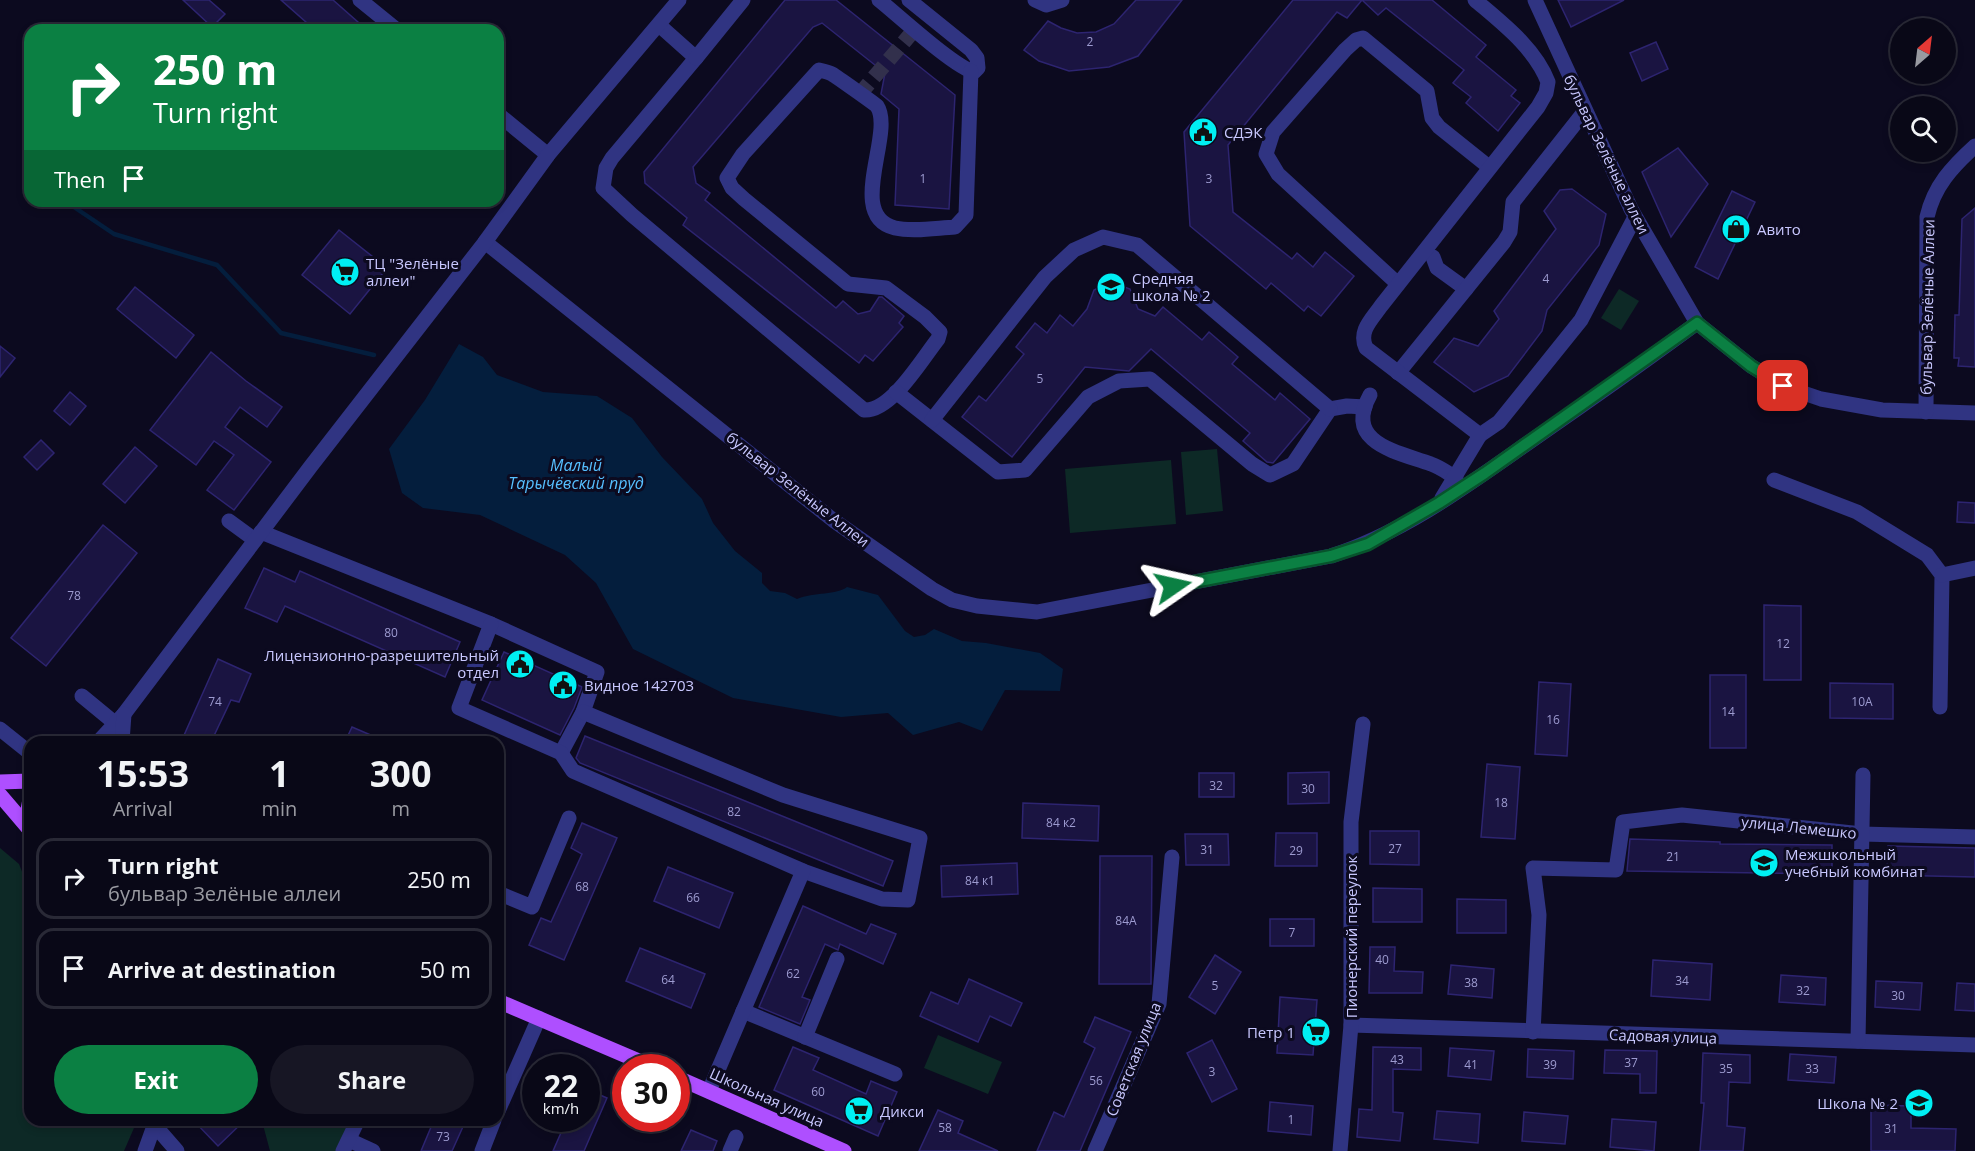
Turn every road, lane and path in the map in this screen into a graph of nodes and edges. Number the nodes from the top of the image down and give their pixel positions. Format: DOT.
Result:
graph roads {
  1 [pos="360,0"];
  2 [pos="679,0"];
  3 [pos="743,0"];
  4 [pos="879,0"];
  5 [pos="909,0"];
  6 [pos="1035,0"];
  7 [pos="1062,0"];
  8 [pos="1475,0"];
  9 [pos="1535,0"];
  10 [pos="389,24"];
  11 [pos="660,25"];
  12 [pos="696,58"];
  13 [pos="971,71"];
  14 [pos="1585,111"];
  15 [pos="504,119"];
  16 [pos="1975,146"];
  17 [pos="548,155"];
  18 [pos="1489,167"];
  19 [pos="1635,217"];
  20 [pos="485,242"];
  21 [pos="1433,257"];
  22 [pos="1398,284"];
  23 [pos="1466,289"];
  24 [pos="1697,323"];
  25 [pos="1398,373"];
  26 [pos="896,392"];
  27 [pos="1330,409"];
  28 [pos="1926,412"];
  29 [pos="1975,413"];
  30 [pos="932,420"];
  31 [pos="1480,435"];
  32 [pos="1456,478"];
  33 [pos="1774,480"];
  34 [pos="1439,503"];
  35 [pos="229,521"];
  36 [pos="258,536"];
  37 [pos="1975,568"];
  38 [pos="1942,575"];
  39 [pos="492,624"];
  40 [pos="82,696"];
  41 [pos="1940,707"];
  42 [pos="583,712"];
  43 [pos="120,719"];
  44 [pos="1363,724"];
  45 [pos="0,729"];
  46 [pos="104,736"];
  47 [pos="121,736"];
  48 [pos="24,748"];
  49 [pos="561,753"];
  50 [pos="1863,776"];
  51 [pos="24,781"];
  52 [pos="0,782"];
  53 [pos="0,795"];
  54 [pos="569,818"];
  55 [pos="24,823"];
  56 [pos="1862,834"];
  57 [pos="1975,837"];
  58 [pos="1172,857"];
  59 [pos="803,871"];
  60 [pos="504,895"];
  61 [pos="837,959"];
  62 [pos="504,1004"];
  63 [pos="743,1011"];
  64 [pos="538,1018"];
  65 [pos="1351,1025"];
  66 [pos="1533,1032"];
  67 [pos="805,1036"];
  68 [pos="1858,1041"];
  69 [pos="1975,1045"];
  70 [pos="622,1054"];
  71 [pos="895,1074"];
  72 [pos="690,1083"];
  73 [pos="709,1091"];
  74 [pos="504,1097"];
  75 [pos="151,1126"];
  76 [pos="155,1126"];
  77 [pos="355,1126"];
  78 [pos="492,1126"];
  79 [pos="346,1145"];
  80 [pos="145,1151"];
  81 [pos="177,1151"];
  82 [pos="373,1151"];
  83 [pos="482,1151"];
  84 [pos="844,1151"];
  85 [pos="1095,1151"];
  86 [pos="1340,1151"];
  1 -- 10 [label="street"];
  2 -- 11 [label="street"];
  3 -- 12 [label="street"];
  4 -- 13 [label="street"];
  5 -- 13 [label="street"];
  6 -- 7 [label="street"];
  8 -- 18 [label="street"];
  9 -- 14 [label="street, бульвар Зелёные аллеи"];
  11 -- 12 [label="street"];
  11 -- 17 [label="street"];
  12 -- 26 [label="street"];
  13 -- 26 [label="street"];
  14 -- 19 [label="street, бульвар Зелёные аллеи"];
  14 -- 23 [label="street"];
  15 -- 17 [label="street"];
  16 -- 28 [label="street, бульвар Зелёные Аллеи"];
  17 -- 20 [label="street"];
  18 -- 22 [label="street"];
  18 -- 22 [label="street"];
  19 -- 24 [label="street, бульвар Зелёные аллеи"];
  19 -- 31 [label="street"];
  20 -- 34 [label="street, бульвар Зелёные Аллеи"];
  20 -- 36 [label="street"];
  21 -- 23 [label="street"];
  22 -- 25 [label="street"];
  23 -- 25 [label="street"];
  24 -- 28 [label="street, бульвар Зелёные аллеи"];
  24 -- 34 [label="street, бульвар Зелёные Аллеи"];
  25 -- 31 [label="street"];
  26 -- 30 [label="street"];
  27 -- 30 [label="street"];
  27 -- 30 [label="street"];
  27 -- 32 [label="street"];
  28 -- 29 [label="street, бульвар Зелёные аллеи"];
  31 -- 32 [label="street"];
  32 -- 34 [label="street"];
  33 -- 38 [label="street"];
  35 -- 36 [label="street"];
  36 -- 39 [label="street"];
  36 -- 43 [label="street"];
  37 -- 38 [label="street"];
  38 -- 41 [label="street"];
  39 -- 42 [label="street"];
  39 -- 49 [label="street"];
  40 -- 43 [label="street"];
  42 -- 49 [label="street"];
  42 -- 59 [label="street"];
  43 -- 46 [label="street"];
  43 -- 47 [label="street"];
  44 -- 65 [label="street, Пионерский переулок"];
  45 -- 48 [label="street"];
  49 -- 59 [label="street"];
  50 -- 56 [label="street"];
  51 -- 52 [label="main road"];
  53 -- 55 [label="main road"];
  54 -- 60 [label="street"];
  56 -- 57 [label="street, улица Лемешко"];
  56 -- 66 [label="street, улица Лемешко"];
  56 -- 68 [label="street"];
  58 -- 85 [label="street, Советская улица"];
  59 -- 63 [label="street"];
  61 -- 67 [label="street"];
  62 -- 64 [label="main road"];
  63 -- 67 [label="street"];
  63 -- 73 [label="street"];
  64 -- 70 [label="main road"];
  64 -- 74 [label="street"];
  65 -- 66 [label="street, Садовая улица"];
  65 -- 86 [label="street, Пионерский переулок"];
  66 -- 68 [label="street, Садовая улица"];
  67 -- 71 [label="street"];
  68 -- 69 [label="street, Садовая улица"];
  72 -- 73 [label="main road, Школьная улица"];
  73 -- 84 [label="main road, Школьная улица"];
  75 -- 80 [label="street"];
  76 -- 81 [label="street"];
  77 -- 79 [label="street"];
  78 -- 83 [label="street"];
  79 -- 82 [label="street"];
}
